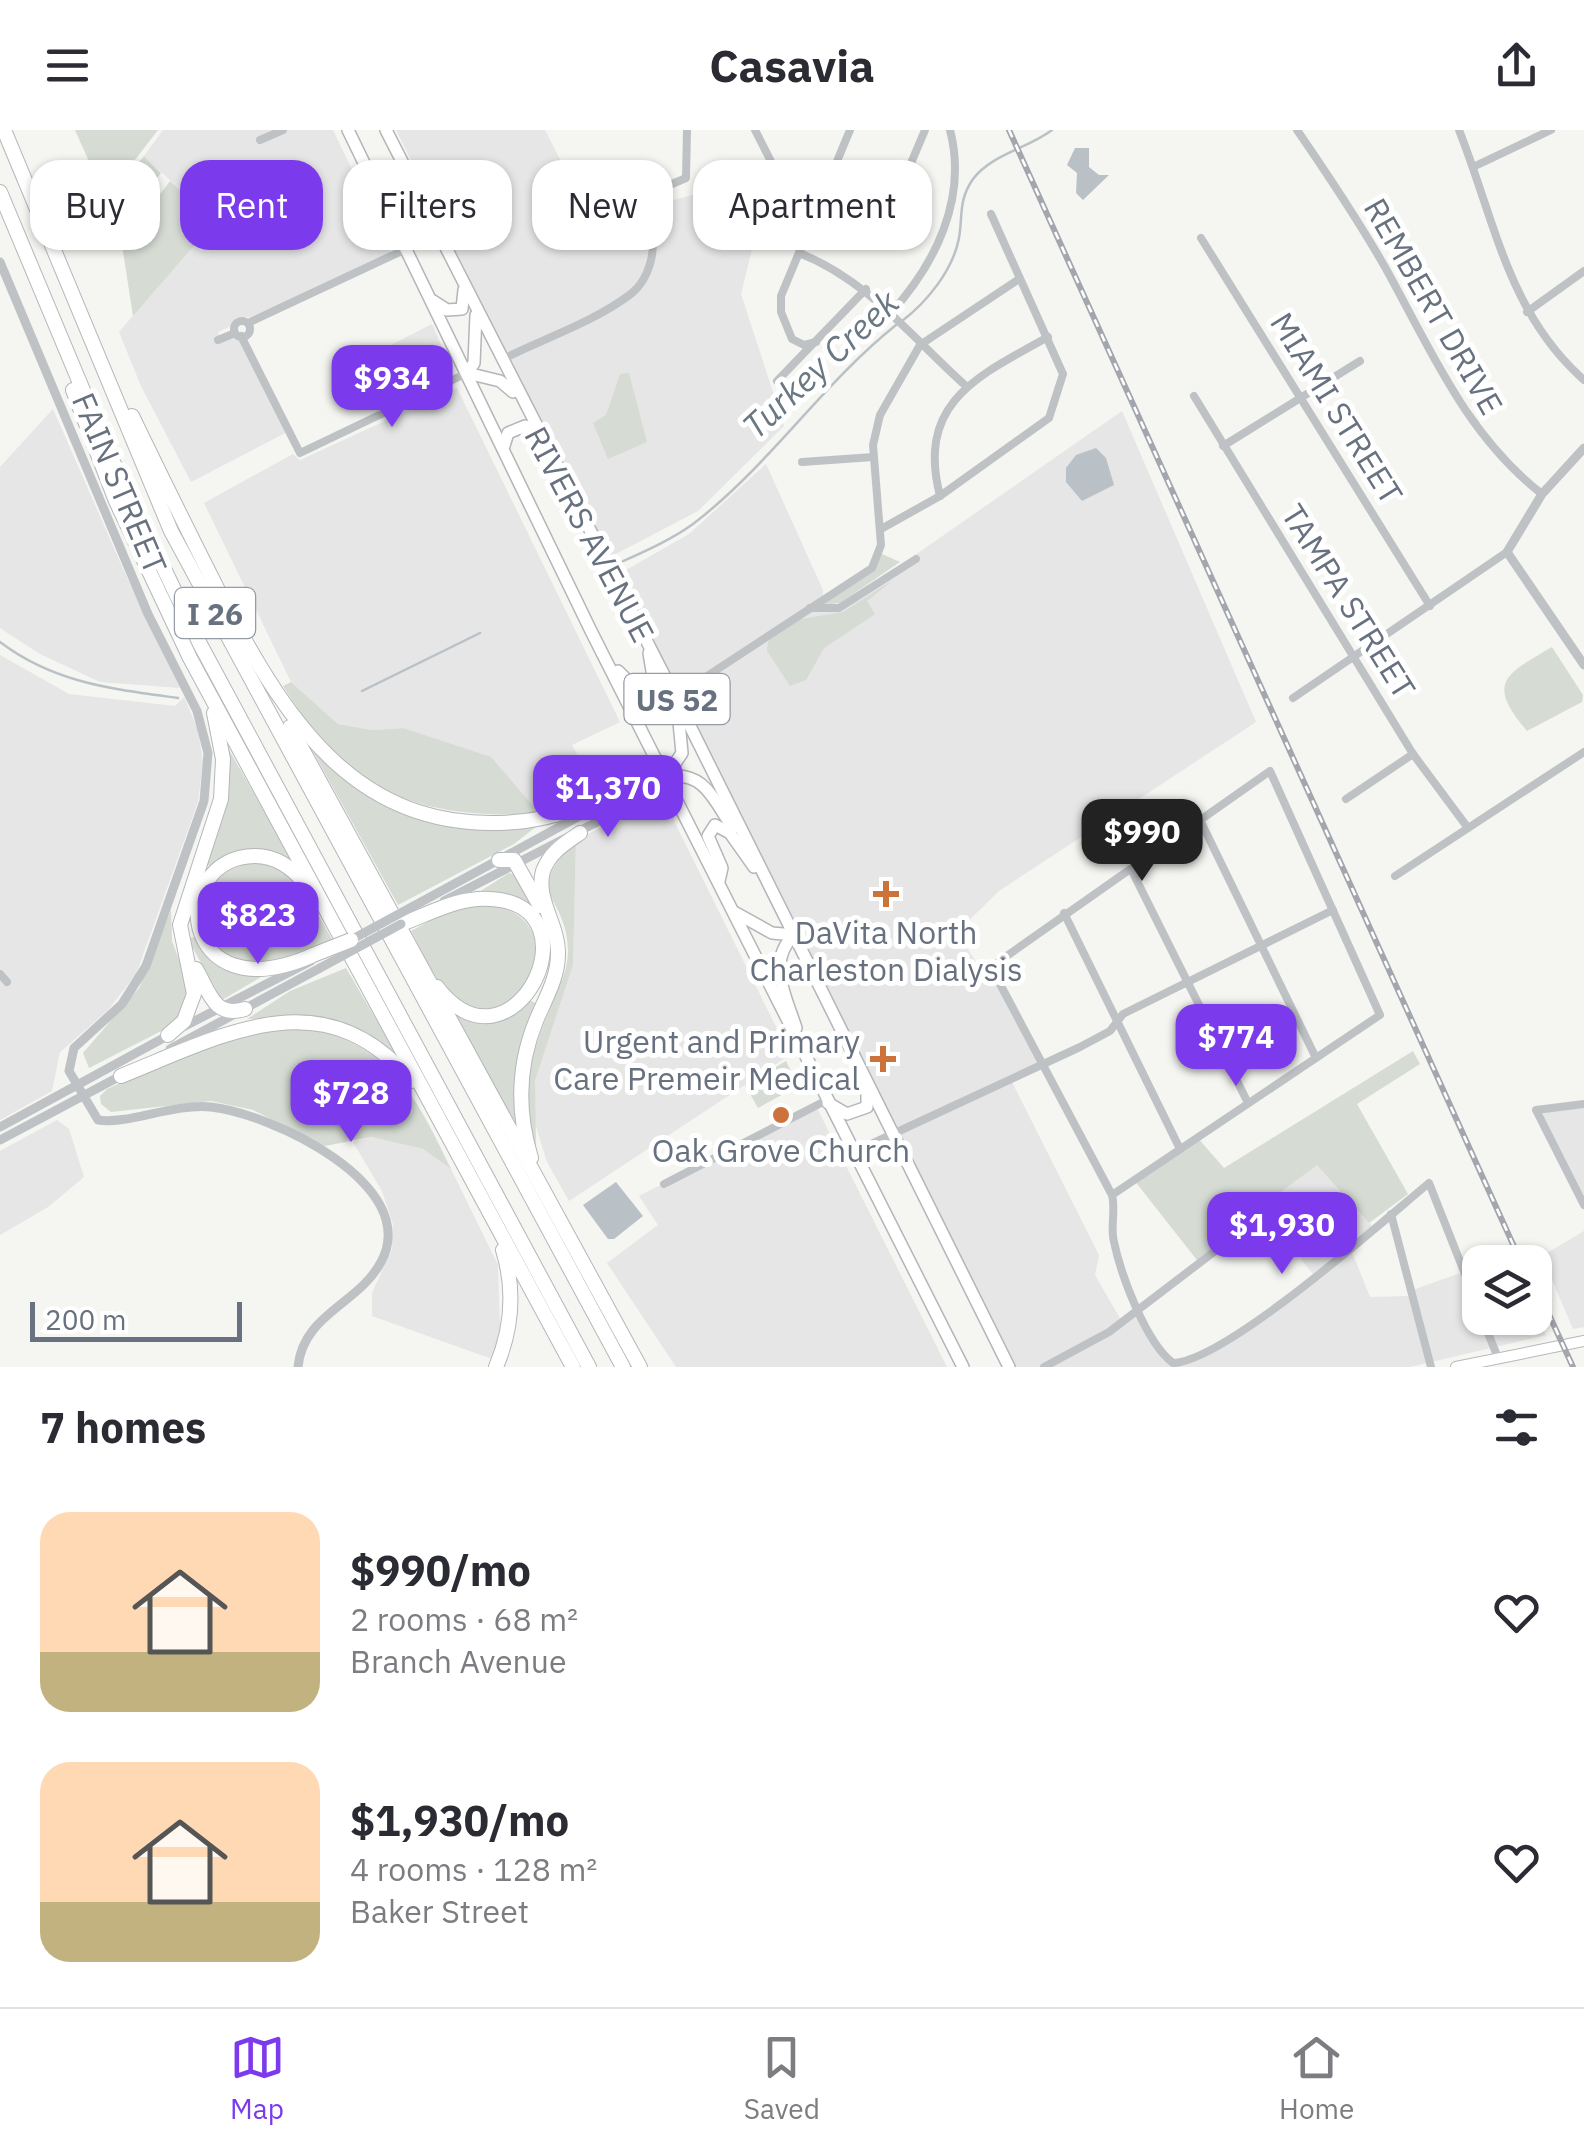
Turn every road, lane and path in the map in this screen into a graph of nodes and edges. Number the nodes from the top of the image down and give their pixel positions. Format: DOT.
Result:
graph roads {
  1 [pos="4,130"];
  2 [pos="282,130"];
  3 [pos="348,130"];
  4 [pos="386,130"];
  5 [pos="687,130"];
  6 [pos="755,130"];
  7 [pos="835,130"];
  8 [pos="924,130"];
  9 [pos="950,130"];
  10 [pos="1297,130"];
  11 [pos="1460,130"];
  12 [pos="1550,130"];
  13 [pos="848,134"];
  14 [pos="260,140"];
  15 [pos="363,160"];
  16 [pos="770,160"];
  17 [pos="836,160"];
  18 [pos="912,160"];
  19 [pos="1473,167"];
  20 [pos="673,184"];
  21 [pos="0,192"];
  22 [pos="991,214"];
  23 [pos="1200,238"];
  24 [pos="404,250"];
  25 [pos="406,250"];
  26 [pos="651,250"];
  27 [pos="800,250"];
  28 [pos="799,254"];
  29 [pos="0,262"];
  30 [pos="1584,271"];
  31 [pos="1018,279"];
  32 [pos="464,289"];
  33 [pos="866,289"];
  34 [pos="73,298"];
  35 [pos="430,298"];
  36 [pos="1527,312"];
  37 [pos="476,314"];
  38 [pos="52,317"];
  39 [pos="891,317"];
  40 [pos="238,334"];
  41 [pos="1048,337"];
  42 [pos="218,340"];
  43 [pos="816,342"];
  44 [pos="920,345"];
  45 [pos="500,360"];
  46 [pos="1360,361"];
  47 [pos="467,373"];
  48 [pos="1584,380"];
  49 [pos="777,381"];
  50 [pos="966,386"];
  51 [pos="1194,396"];
  52 [pos="1302,396"];
  53 [pos="520,398"];
  54 [pos="536,430"];
  55 [pos="504,446"];
  56 [pos="1222,446"];
  57 [pos="1584,448"];
  58 [pos="873,457"];
  59 [pos="802,462"];
  60 [pos="1542,494"];
  61 [pos="940,496"];
  62 [pos="881,528"];
  63 [pos="1508,552"];
  64 [pos="916,559"];
  65 [pos="1430,606"];
  66 [pos="810,608"];
  67 [pos="590,631"];
  68 [pos="646,638"];
  69 [pos="190,658"];
  70 [pos="1356,658"];
  71 [pos="255,661"];
  72 [pos="1584,666"];
  73 [pos="675,697"];
  74 [pos="1293,698"];
  75 [pos="1584,752"];
  76 [pos="1413,754"];
  77 [pos="666,777"];
  78 [pos="634,787"];
  79 [pos="1346,799"];
  80 [pos="1200,820"];
  81 [pos="1468,828"];
  82 [pos="580,832"];
  83 [pos="499,860"];
  84 [pos="516,862"];
  85 [pos="759,864"];
  86 [pos="1130,869"];
  87 [pos="1396,876"];
  88 [pos="719,881"];
  89 [pos="776,899"];
  90 [pos="424,909"];
  91 [pos="733,910"];
  92 [pos="1333,910"];
  93 [pos="1064,913"];
  94 [pos="553,928"];
  95 [pos="402,930"];
  96 [pos="794,935"];
  97 [pos="345,937"];
  98 [pos="1261,945"];
  99 [pos="186,951"];
  100 [pos="316,961"];
  101 [pos="0,974"];
  102 [pos="6,982"];
  103 [pos="1188,982"];
  104 [pos="218,1009"];
  105 [pos="244,1009"];
  106 [pos="1118,1021"];
  107 [pos="168,1035"];
  108 [pos="802,1056"];
  109 [pos="1316,1058"];
  110 [pos="1044,1064"];
  111 [pos="121,1076"];
  112 [pos="867,1081"];
  113 [pos="75,1085"];
  114 [pos="81,1096"];
  115 [pos="824,1101"];
  116 [pos="1248,1104"];
  117 [pos="1584,1104"];
  118 [pos="0,1126"];
  119 [pos="446,1133"];
  120 [pos="893,1133"];
  121 [pos="0,1140"];
  122 [pos="1180,1150"];
  123 [pos="854,1152"];
  124 [pos="664,1184"];
  125 [pos="477,1189"];
  126 [pos="1112,1195"];
  127 [pos="1584,1205"];
  128 [pos="1265,1213"];
  129 [pos="1391,1214"];
  130 [pos="561,1222"];
  131 [pos="1462,1267"];
  132 [pos="1138,1310"];
  133 [pos="1487,1335"];
  134 [pos="1584,1341"];
  135 [pos="1494,1361"];
  136 [pos="298,1367"];
  137 [pos="496,1367"];
  138 [pos="573,1367"];
  139 [pos="588,1367"];
  140 [pos="623,1367"];
  141 [pos="642,1367"];
  142 [pos="966,1367"];
  143 [pos="1009,1367"];
  144 [pos="1044,1367"];
  145 [pos="1430,1367"];
  146 [pos="1456,1367"];
  1 -- 34 [label="highway, I 26"];
  2 -- 14 [label="street"];
  3 -- 15 [label="main road, RIVERS AVENUE / US 52"];
  4 -- 32 [label="main road, RIVERS AVENUE / US 52"];
  5 -- 20 [label="street"];
  6 -- 16 [label="street"];
  7 -- 13 [label="street"];
  8 -- 18 [label="street"];
  9 -- 39 [label="street"];
  10 -- 60 [label="street, REMBERT DRIVE"];
  11 -- 19 [label="street"];
  12 -- 19 [label="street"];
  13 -- 17 [label="street"];
  19 -- 36 [label="street"];
  21 -- 38 [label="highway, I 26"];
  22 -- 31 [label="street"];
  23 -- 52 [label="street, MIAMI STREET"];
  24 -- 40 [label="street"];
  25 -- 35 [label="main road, RIVERS AVENUE / US 52"];
  26 -- 45 [label="street"];
  27 -- 28 [label="street"];
  28 -- 33 [label="street"];
  28 -- 43 [label="street"];
  29 -- 113 [label="street, FAIN STREET"];
  30 -- 36 [label="street"];
  31 -- 41 [label="street"];
  31 -- 44 [label="street"];
  32 -- 35 [label="main road"];
  32 -- 37 [label="main road, RIVERS AVENUE / US 52"];
  33 -- 39 [label="street"];
  33 -- 43 [label="street"];
  34 -- 71 [label="highway"];
  34 -- 140 [label="highway, I 26"];
  35 -- 47 [label="main road, RIVERS AVENUE / US 52"];
  36 -- 48 [label="street"];
  37 -- 45 [label="main road, RIVERS AVENUE / US 52"];
  37 -- 47 [label="main road"];
  38 -- 69 [label="highway"];
  38 -- 139 [label="highway, I 26"];
  39 -- 44 [label="street"];
  40 -- 42 [label="street"];
  40 -- 47 [label="street"];
  41 -- 50 [label="street"];
  41 -- 61 [label="street"];
  43 -- 49 [label="street"];
  44 -- 50 [label="street"];
  44 -- 58 [label="street"];
  45 -- 53 [label="main road, RIVERS AVENUE / US 52"];
  46 -- 52 [label="street"];
  47 -- 53 [label="main road"];
  47 -- 55 [label="main road, RIVERS AVENUE / US 52"];
  50 -- 61 [label="street"];
  51 -- 56 [label="street, TAMPA STREET"];
  52 -- 56 [label="street"];
  52 -- 65 [label="street, MIAMI STREET"];
  53 -- 54 [label="main road, RIVERS AVENUE / US 52"];
  54 -- 55 [label="main road"];
  54 -- 68 [label="main road, RIVERS AVENUE / US 52"];
  55 -- 67 [label="main road, RIVERS AVENUE / US 52"];
  56 -- 70 [label="street, TAMPA STREET"];
  57 -- 60 [label="street"];
  58 -- 59 [label="street"];
  58 -- 62 [label="street"];
  60 -- 63 [label="street"];
  61 -- 62 [label="street"];
  62 -- 66 [label="street"];
  63 -- 65 [label="street"];
  63 -- 72 [label="street"];
  64 -- 66 [label="street"];
  65 -- 70 [label="street"];
  66 -- 73 [label="street"];
  67 -- 68 [label="main road"];
  67 -- 77 [label="main road, RIVERS AVENUE / US 52"];
  68 -- 73 [label="main road, RIVERS AVENUE / US 52"];
  69 -- 97 [label="highway"];
  69 -- 99 [label="highway"];
  70 -- 74 [label="street"];
  70 -- 76 [label="street, TAMPA STREET"];
  71 -- 78 [label="highway"];
  71 -- 95 [label="highway"];
  73 -- 77 [label="main road"];
  73 -- 85 [label="main road, RIVERS AVENUE / US 52"];
  75 -- 81 [label="street"];
  76 -- 79 [label="street"];
  76 -- 81 [label="street, TAMPA STREET"];
  77 -- 78 [label="street"];
  77 -- 82 [label="street"];
  77 -- 85 [label="main road"];
  77 -- 88 [label="main road, RIVERS AVENUE / US 52"];
  78 -- 83 [label="street"];
  80 -- 86 [label="street"];
  80 -- 92 [label="street"];
  80 -- 98 [label="street"];
  81 -- 87 [label="street"];
  82 -- 84 [label="street"];
  82 -- 94 [label="highway"];
  83 -- 84 [label="highway"];
  83 -- 90 [label="street"];
  84 -- 90 [label="street"];
  84 -- 94 [label="highway"];
  85 -- 89 [label="main road, RIVERS AVENUE / US 52"];
  86 -- 93 [label="street"];
  86 -- 103 [label="street"];
  88 -- 89 [label="main road"];
  88 -- 91 [label="main road, RIVERS AVENUE / US 52"];
  89 -- 96 [label="main road, RIVERS AVENUE / US 52"];
  90 -- 95 [label="highway"];
  90 -- 95 [label="highway"];
  90 -- 97 [label="street, bridge"];
  91 -- 96 [label="main road"];
  91 -- 108 [label="main road, RIVERS AVENUE / US 52"];
  92 -- 98 [label="street"];
  92 -- 109 [label="street"];
  93 -- 106 [label="street"];
  93 -- 110 [label="street"];
  94 -- 130 [label="highway"];
  95 -- 100 [label="street, bridge"];
  95 -- 130 [label="highway"];
  96 -- 108 [label="main road"];
  96 -- 112 [label="main road, RIVERS AVENUE / US 52"];
  97 -- 100 [label="highway, bridge"];
  97 -- 100 [label="highway"];
  97 -- 119 [label="highway"];
  98 -- 103 [label="street"];
  98 -- 109 [label="street"];
  99 -- 104 [label="highway"];
  99 -- 107 [label="highway"];
  100 -- 104 [label="street"];
  100 -- 105 [label="street"];
  101 -- 102 [label="street"];
  103 -- 106 [label="street"];
  103 -- 116 [label="street"];
  104 -- 105 [label="highway"];
  104 -- 107 [label="street"];
  105 -- 111 [label="street"];
  106 -- 110 [label="street"];
  106 -- 122 [label="street"];
  107 -- 113 [label="street"];
  108 -- 115 [label="main road, RIVERS AVENUE / US 52"];
  109 -- 116 [label="street"];
  110 -- 120 [label="street"];
  110 -- 126 [label="street"];
  111 -- 114 [label="street"];
  111 -- 119 [label="highway"];
  112 -- 115 [label="main road"];
  112 -- 120 [label="main road, RIVERS AVENUE / US 52"];
  113 -- 114 [label="street"];
  113 -- 118 [label="street"];
  114 -- 121 [label="street"];
  114 -- 136 [label="street"];
  115 -- 123 [label="main road, RIVERS AVENUE / US 52"];
  115 -- 124 [label="street"];
  116 -- 122 [label="street"];
  117 -- 127 [label="street"];
  119 -- 125 [label="highway"];
  120 -- 123 [label="street"];
  120 -- 143 [label="main road, RIVERS AVENUE / US 52"];
  122 -- 126 [label="street"];
  123 -- 142 [label="main road, RIVERS AVENUE / US 52"];
  125 -- 137 [label="highway"];
  125 -- 138 [label="highway"];
  126 -- 132 [label="street"];
  128 -- 132 [label="street"];
  129 -- 131 [label="street"];
  129 -- 132 [label="street"];
  129 -- 145 [label="street"];
  130 -- 141 [label="highway"];
  132 -- 144 [label="street"];
  133 -- 135 [label="street"];
  134 -- 135 [label="main road"];
  135 -- 146 [label="main road"];
}
